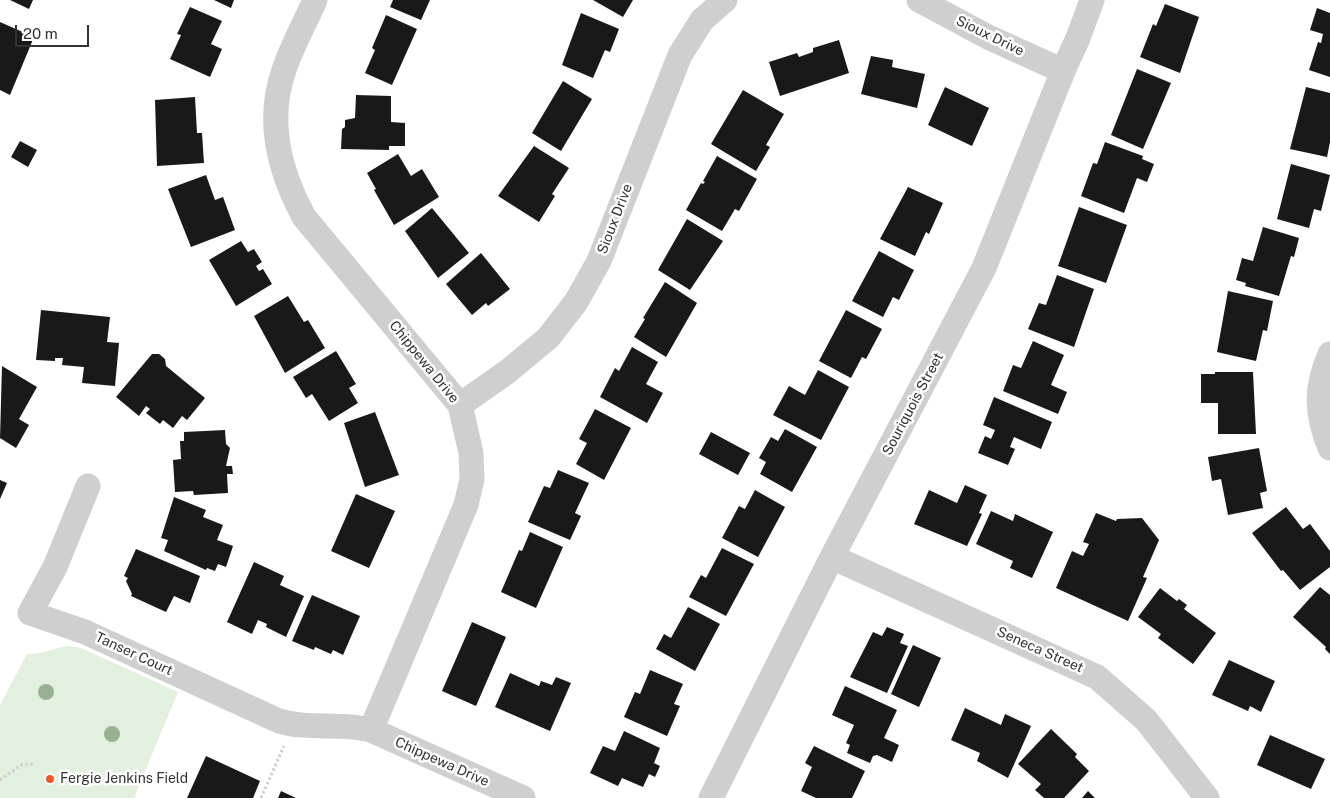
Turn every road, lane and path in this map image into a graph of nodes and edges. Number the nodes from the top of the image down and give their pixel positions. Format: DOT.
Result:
graph roads {
  1 [pos="316,0"];
  2 [pos="725,0"];
  3 [pos="919,0"];
  4 [pos="1092,0"];
  5 [pos="1062,71"];
  6 [pos="1330,354"];
  7 [pos="460,405"];
  8 [pos="1330,448"];
  9 [pos="88,486"];
  10 [pos="832,558"];
  11 [pos="293,725"];
  12 [pos="371,730"];
  13 [pos="34,764"];
  14 [pos="0,780"];
  15 [pos="261,798"];
  16 [pos="523,798"];
  17 [pos="711,798"];
  18 [pos="1206,798"];
  1 -- 7 [label="street, Chippewa Drive"];
  2 -- 7 [label="street, Sioux Drive"];
  3 -- 5 [label="street, Sioux Drive"];
  4 -- 5 [label="street, Souriquois Street"];
  5 -- 10 [label="street, Souriquois Street"];
  6 -- 8 [label="street"];
  7 -- 12 [label="street, Chippewa Drive"];
  9 -- 11 [label="street, Tanser Court"];
  10 -- 17 [label="street, Souriquois Street"];
  10 -- 18 [label="street, Seneca Street"];
  11 -- 12 [label="street, Tanser Court"];
  11 -- 15 [label="path"];
  12 -- 16 [label="street, Chippewa Drive"];
  13 -- 14 [label="path"];
}
